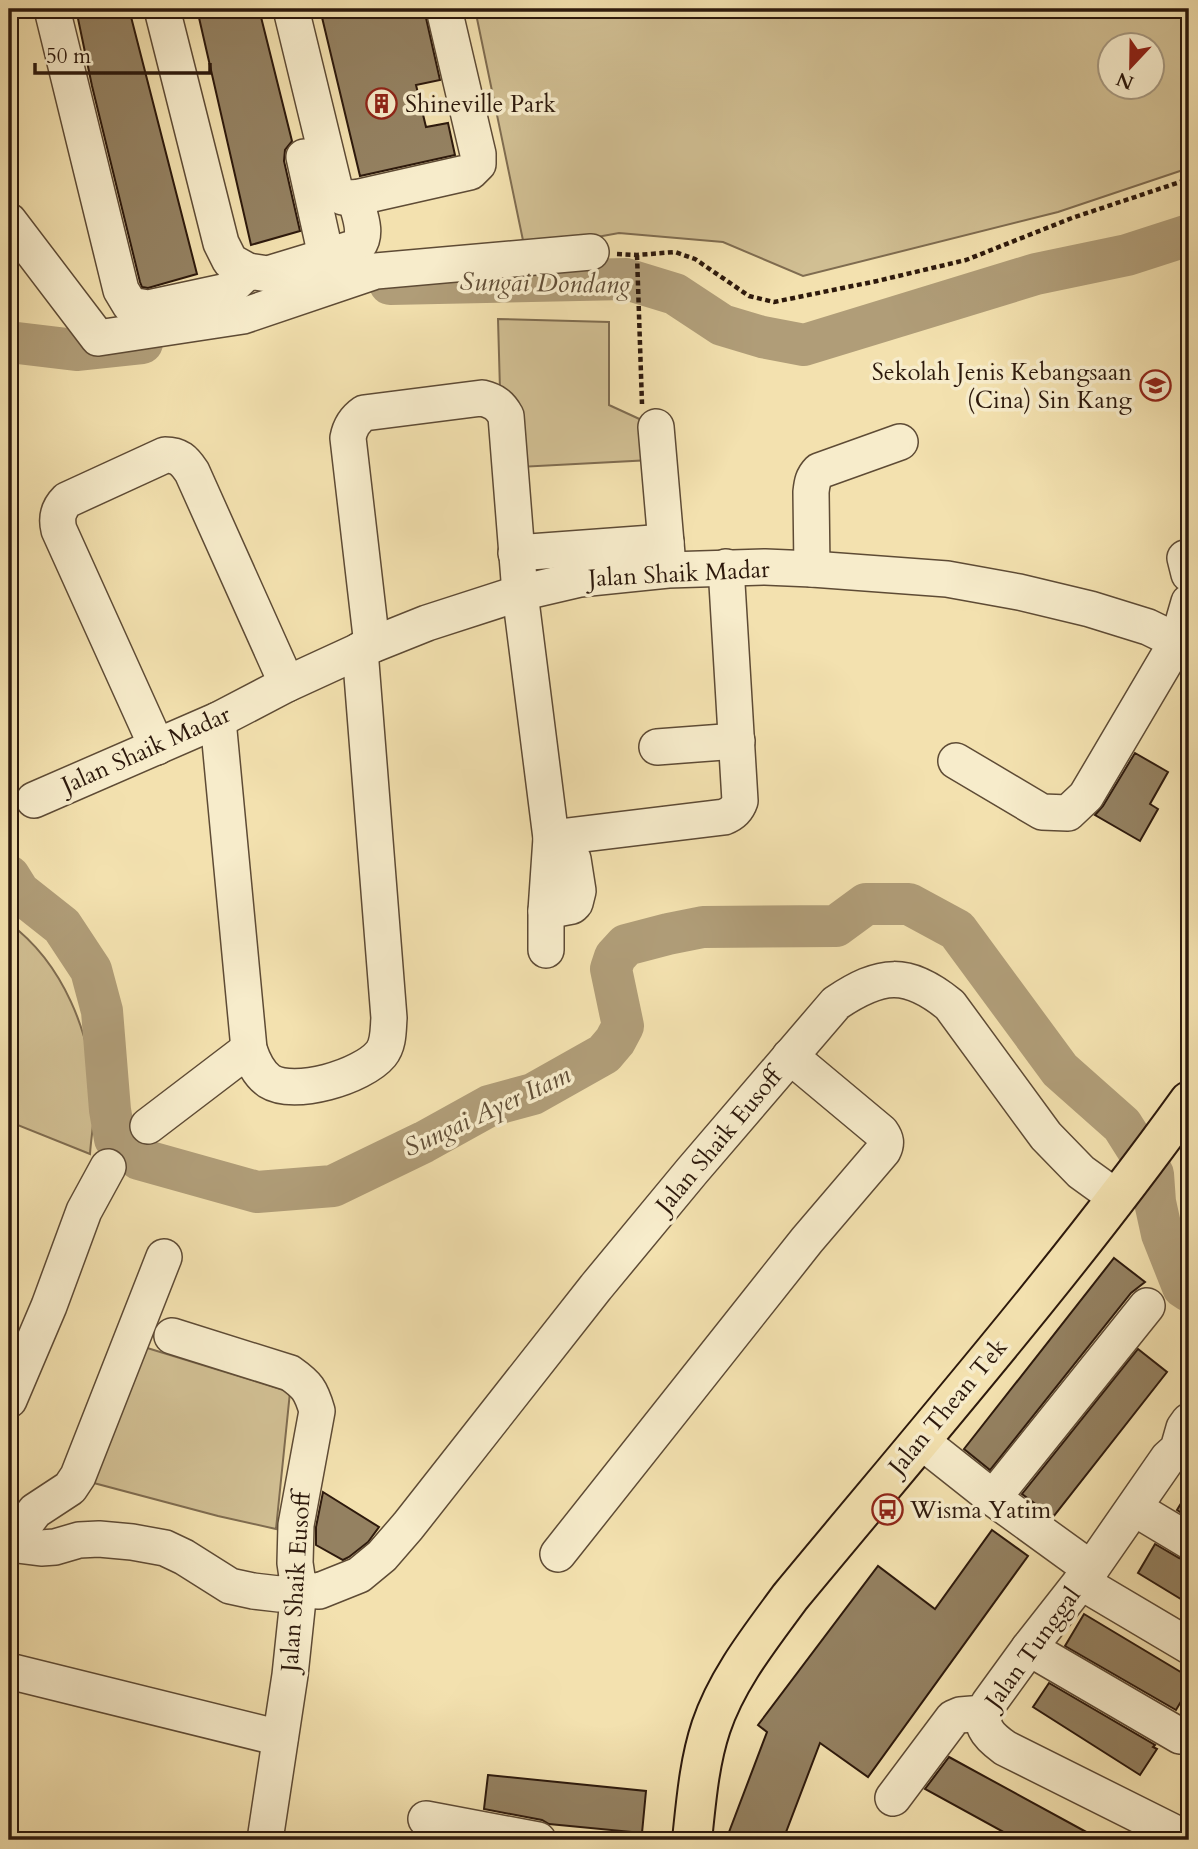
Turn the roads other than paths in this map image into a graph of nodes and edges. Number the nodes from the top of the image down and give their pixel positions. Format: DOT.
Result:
graph roads {
  1 [pos="52,9"];
  2 [pos="162,9"];
  3 [pos="271,9"];
  4 [pos="291,9"];
  5 [pos="444,9"];
  6 [pos="355,198"];
  7 [pos="9,221"];
  8 [pos="591,252"];
  9 [pos="334,254"];
  10 [pos="248,271"];
  11 [pos="656,427"];
  12 [pos="900,442"];
  13 [pos="516,553"];
  14 [pos="667,556"];
  15 [pos="726,568"];
  16 [pos="812,569"];
  17 [pos="520,593"];
  18 [pos="1189,602"];
  19 [pos="1183,643"];
  20 [pos="366,648"];
  21 [pos="287,684"];
  22 [pos="218,720"];
  23 [pos="737,741"];
  24 [pos="157,747"];
  25 [pos="657,747"];
  26 [pos="956,761"];
  27 [pos="34,800"];
  28 [pos="562,849"];
  29 [pos="546,950"];
  30 [pos="249,1049"];
  31 [pos="790,1056"];
  32 [pos="1189,1101"];
  33 [pos="148,1126"];
  34 [pos="108,1167"];
  35 [pos="1121,1192"];
  36 [pos="164,1257"];
  37 [pos="1147,1306"];
  38 [pos="172,1336"];
  39 [pos="9,1399"];
  40 [pos="1186,1438"];
  41 [pos="921,1441"];
  42 [pos="993,1498"];
  43 [pos="1134,1508"];
  44 [pos="1189,1541"];
  45 [pos="9,1544"];
  46 [pos="558,1554"];
  47 [pos="1086,1576"];
  48 [pos="299,1590"];
  49 [pos="1189,1646"];
  50 [pos="1028,1648"];
  51 [pos="9,1671"];
  52 [pos="984,1713"];
  53 [pos="1180,1736"];
  54 [pos="281,1738"];
  55 [pos="893,1798"];
  56 [pos="425,1819"];
  57 [pos="265,1840"];
  58 [pos="538,1840"];
  59 [pos="692,1840"];
  60 [pos="1189,1840"];
  1 -- 10 [label="street"];
  2 -- 10 [label="street"];
  3 -- 9 [label="street"];
  4 -- 6 [label="street"];
  5 -- 6 [label="street"];
  6 -- 9 [label="street"];
  7 -- 8 [label="street"];
  9 -- 10 [label="street"];
  11 -- 14 [label="street"];
  12 -- 16 [label="street"];
  13 -- 14 [label="street"];
  13 -- 17 [label="street"];
  13 -- 20 [label="street"];
  14 -- 15 [label="street, Jalan Shaik Madar"];
  14 -- 17 [label="street, Jalan Shaik Madar"];
  15 -- 16 [label="street, Jalan Shaik Madar"];
  15 -- 23 [label="street"];
  16 -- 19 [label="street, Jalan Shaik Madar"];
  17 -- 20 [label="street, Jalan Shaik Madar"];
  17 -- 28 [label="street"];
  18 -- 19 [label="street"];
  19 -- 26 [label="street"];
  20 -- 21 [label="street, Jalan Shaik Madar"];
  20 -- 30 [label="street"];
  21 -- 22 [label="street, Jalan Shaik Madar"];
  21 -- 24 [label="street"];
  22 -- 24 [label="street, Jalan Shaik Madar"];
  22 -- 30 [label="street"];
  23 -- 25 [label="street"];
  23 -- 28 [label="street"];
  24 -- 27 [label="street, Jalan Shaik Madar"];
  28 -- 29 [label="street"];
  30 -- 33 [label="street"];
  31 -- 35 [label="street, Jalan Shaik Eusoff"];
  31 -- 46 [label="street"];
  31 -- 48 [label="street, Jalan Shaik Eusoff"];
  32 -- 35 [label="main road, Jalan Thean Tek"];
  34 -- 39 [label="street"];
  35 -- 41 [label="main road, Jalan Thean Tek"];
  36 -- 45 [label="street"];
  37 -- 42 [label="street"];
  38 -- 48 [label="street, Jalan Shaik Eusoff"];
  40 -- 43 [label="street, Jalan Tunggal"];
  41 -- 42 [label="street"];
  41 -- 59 [label="main road, Jalan Thean Tek"];
  42 -- 47 [label="street"];
  43 -- 44 [label="street"];
  43 -- 47 [label="street, Jalan Tunggal"];
  45 -- 48 [label="street, Jalan Shaik Eusoff"];
  47 -- 49 [label="street"];
  47 -- 50 [label="street, Jalan Tunggal"];
  48 -- 54 [label="street, Jalan Shaik Eusoff"];
  50 -- 52 [label="street, Jalan Tunggal"];
  50 -- 53 [label="street"];
  51 -- 54 [label="street"];
  52 -- 55 [label="street"];
  52 -- 60 [label="street, Jalan Tunggal"];
  54 -- 57 [label="street, Jalan Shaik Eusoff"];
  56 -- 58 [label="street"];
}
